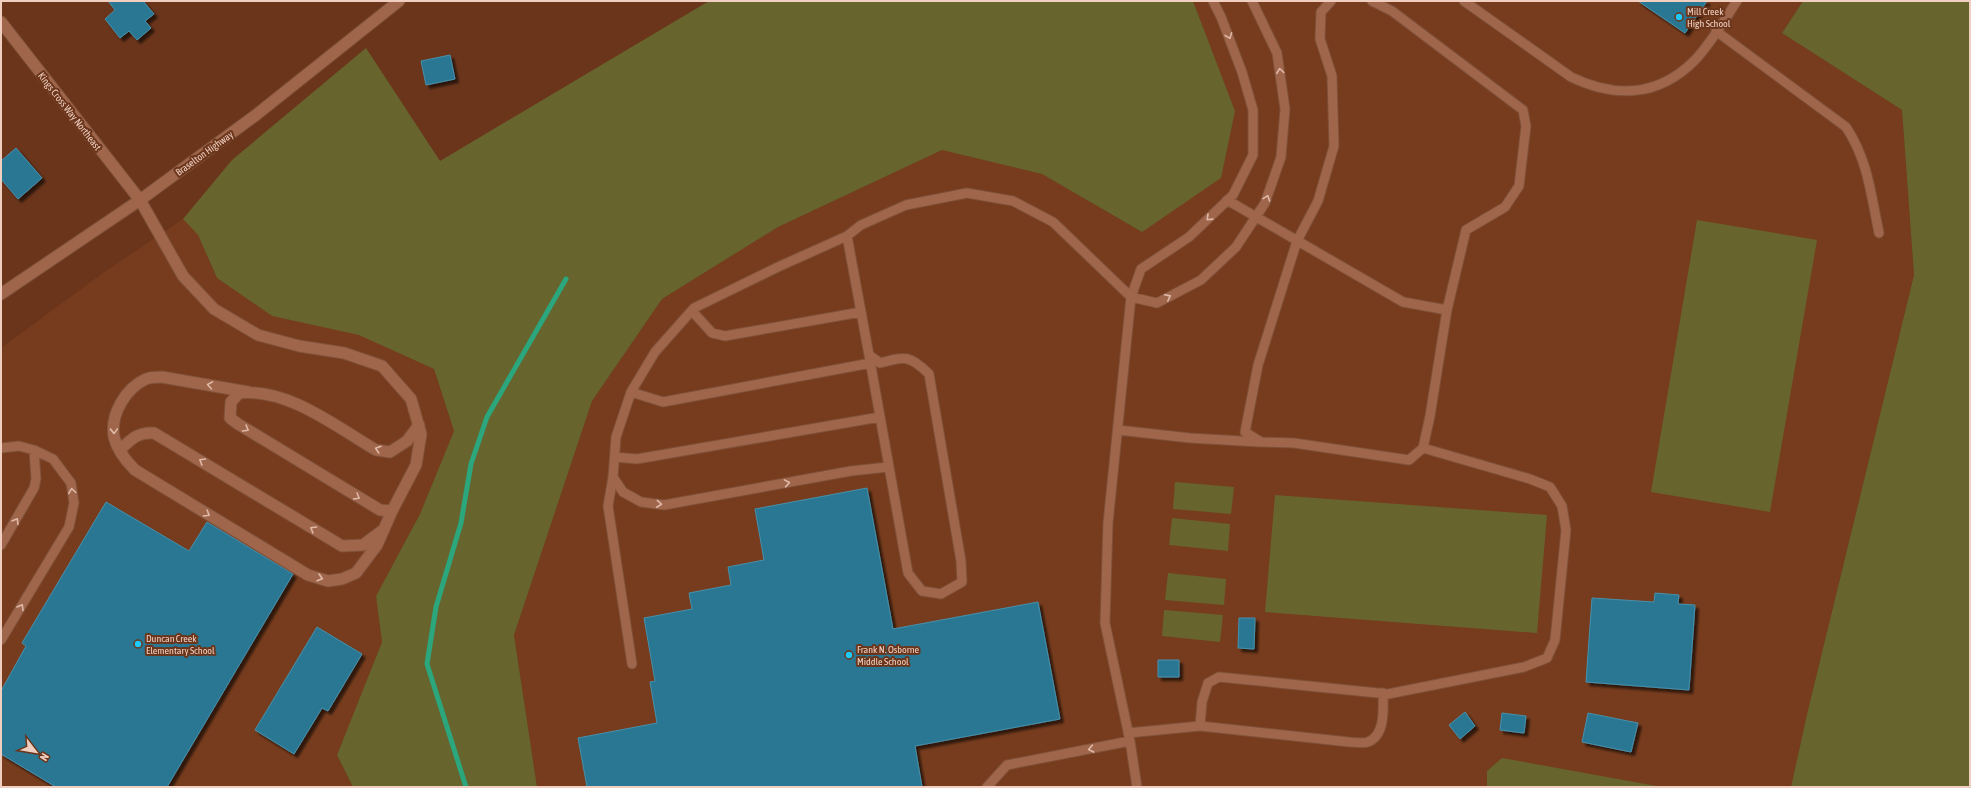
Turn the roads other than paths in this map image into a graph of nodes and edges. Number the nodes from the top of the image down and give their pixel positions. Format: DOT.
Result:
graph roads {
  1 [pos="399,1"];
  2 [pos="1252,1"];
  3 [pos="1331,1"];
  4 [pos="1372,1"];
  5 [pos="1464,1"];
  6 [pos="1738,1"];
  7 [pos="1216,2"];
  8 [pos="1,22"];
  9 [pos="1716,31"];
  10 [pos="140,200"];
  11 [pos="1227,200"];
  12 [pos="1256,217"];
  13 [pos="1879,233"];
  14 [pos="847,236"];
  15 [pos="1297,241"];
  16 [pos="1,294"];
  17 [pos="1131,297"];
  18 [pos="1447,310"];
  19 [pos="692,311"];
  20 [pos="861,312"];
  21 [pos="870,359"];
  22 [pos="248,392"];
  23 [pos="631,392"];
  24 [pos="880,417"];
  25 [pos="419,425"];
  26 [pos="1118,430"];
  27 [pos="1261,442"];
  28 [pos="1,448"];
  29 [pos="1423,448"];
  30 [pos="34,450"];
  31 [pos="120,450"];
  32 [pos="615,457"];
  33 [pos="888,467"];
  34 [pos="613,477"];
  35 [pos="392,511"];
  36 [pos="384,530"];
  37 [pos="1,545"];
  38 [pos="1,640"];
  39 [pos="632,664"];
  40 [pos="1383,693"];
  41 [pos="1200,726"];
  42 [pos="1129,737"];
  43 [pos="987,787"];
  44 [pos="1137,787"];
  1 -- 10 [label="street, Braselton Highway"];
  12 -- 2 [label="lane, one-way"];
  3 -- 15 [label="lane"];
  4 -- 18 [label="lane"];
  5 -- 9 [label="lane"];
  6 -- 9 [label="lane"];
  7 -- 11 [label="lane, one-way"];
  8 -- 10 [label="street, Kings Cross Way Northeast"];
  9 -- 13 [label="lane"];
  10 -- 16 [label="street, Braselton Highway"];
  10 -- 25 [label="street, Kings Cross Way Northeast"];
  11 -- 12 [label="lane"];
  11 -- 17 [label="lane, one-way"];
  12 -- 15 [label="lane"];
  17 -- 12 [label="lane, one-way"];
  14 -- 17 [label="lane"];
  14 -- 19 [label="lane"];
  14 -- 20 [label="lane"];
  15 -- 18 [label="lane"];
  15 -- 27 [label="lane"];
  17 -- 26 [label="lane"];
  18 -- 29 [label="lane"];
  19 -- 20 [label="lane"];
  19 -- 23 [label="lane"];
  20 -- 21 [label="lane"];
  21 -- 23 [label="lane"];
  21 -- 24 [label="lane"];
  21 -- 33 [label="lane"];
  25 -- 22 [label="street, Kings Cross Way Northeast, one-way"];
  22 -- 31 [label="street, Kings Cross Way Northeast, one-way"];
  22 -- 35 [label="street, one-way"];
  23 -- 32 [label="lane"];
  24 -- 32 [label="lane"];
  24 -- 33 [label="lane"];
  25 -- 35 [label="street, Kings Cross Way Northeast"];
  26 -- 27 [label="lane"];
  26 -- 42 [label="lane"];
  27 -- 29 [label="lane"];
  28 -- 30 [label="lane"];
  29 -- 40 [label="lane"];
  37 -- 30 [label="lane, one-way"];
  38 -- 30 [label="lane, one-way"];
  36 -- 31 [label="street, one-way"];
  31 -- 36 [label="street, Kings Cross Way Northeast, one-way"];
  32 -- 34 [label="lane"];
  34 -- 33 [label="lane, one-way"];
  34 -- 39 [label="lane"];
  35 -- 36 [label="street, Kings Cross Way Northeast"];
  40 -- 41 [label="lane"];
  40 -- 41 [label="lane"];
  41 -- 42 [label="lane"];
  42 -- 43 [label="lane, one-way"];
  42 -- 44 [label="lane"];
}
